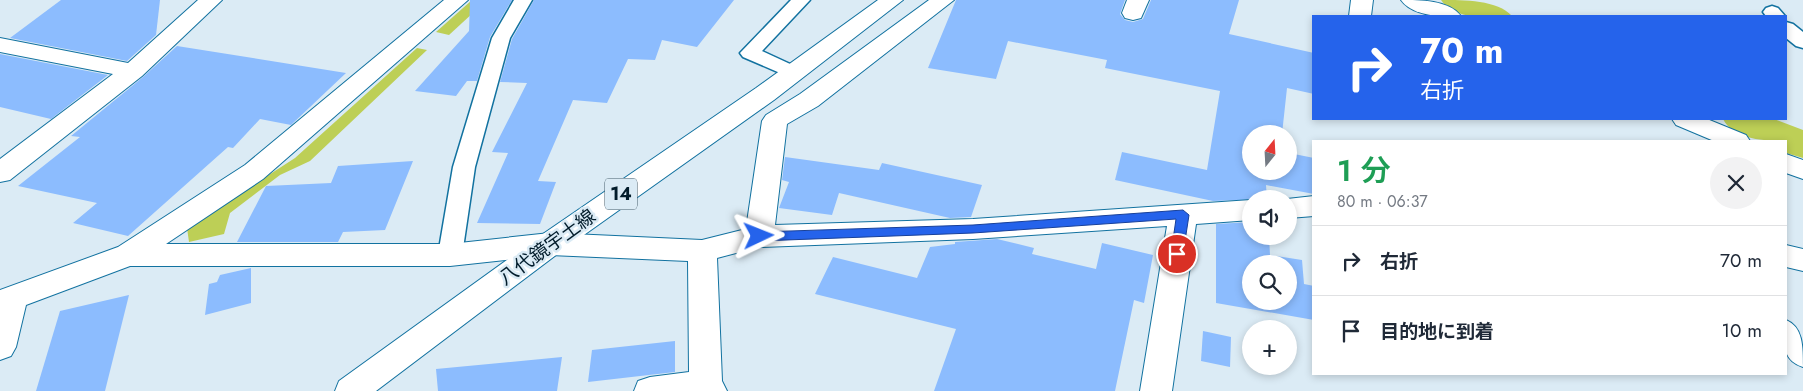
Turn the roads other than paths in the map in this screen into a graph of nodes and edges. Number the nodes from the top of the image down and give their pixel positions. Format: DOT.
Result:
graph roads {
  1 [pos="211,0"];
  2 [pos="457,0"];
  3 [pos="523,0"];
  4 [pos="801,0"];
  5 [pos="892,0"];
  6 [pos="944,0"];
  7 [pos="1362,0"];
  8 [pos="1412,0"];
  9 [pos="1360,15"];
  10 [pos="1448,15"];
  11 [pos="1787,29"];
  12 [pos="1803,42"];
  13 [pos="0,45"];
  14 [pos="133,71"];
  15 [pos="787,78"];
  16 [pos="809,100"];
  17 [pos="1687,120"];
  18 [pos="1735,140"];
  19 [pos="1787,164"];
  20 [pos="1803,172"];
  21 [pos="0,173"];
  22 [pos="1787,175"];
  23 [pos="1312,206"];
  24 [pos="1297,207"];
  25 [pos="1242,211"];
  26 [pos="1183,215"];
  27 [pos="759,236"];
  28 [pos="550,244"];
  29 [pos="702,251"];
  30 [pos="128,255"];
  31 [pos="450,255"];
  32 [pos="1787,256"];
  33 [pos="1803,260"];
  34 [pos="7,299"];
  35 [pos="1787,333"];
  36 [pos="0,347"];
  37 [pos="1803,354"];
  38 [pos="709,387"];
  39 [pos="350,391"];
  40 [pos="650,391"];
  41 [pos="1156,391"];
  1 -- 14 [label="street"];
  2 -- 30 [label="street"];
  3 -- 31 [label="lane"];
  4 -- 15 [label="lane"];
  5 -- 15 [label="street, 八代鏡宇土線 / 14"];
  6 -- 16 [label="street"];
  7 -- 9 [label="street"];
  8 -- 10 [label="street"];
  11 -- 12 [label="lane"];
  13 -- 14 [label="street"];
  14 -- 21 [label="street"];
  15 -- 16 [label="street"];
  15 -- 28 [label="street, 八代鏡宇土線 / 14"];
  16 -- 27 [label="street"];
  17 -- 18 [label="street"];
  19 -- 20 [label="street"];
  20 -- 22 [label="street"];
  23 -- 24 [label="street"];
  25 -- 26 [label="street"];
  26 -- 27 [label="street"];
  26 -- 41 [label="street"];
  27 -- 29 [label="street"];
  28 -- 29 [label="street"];
  28 -- 31 [label="street"];
  28 -- 39 [label="street, 八代鏡宇土線 / 14"];
  29 -- 38 [label="street"];
  30 -- 31 [label="street"];
  30 -- 34 [label="street"];
  32 -- 33 [label="street"];
  34 -- 36 [label="street"];
  35 -- 37 [label="street"];
  38 -- 40 [label="street"];
}
